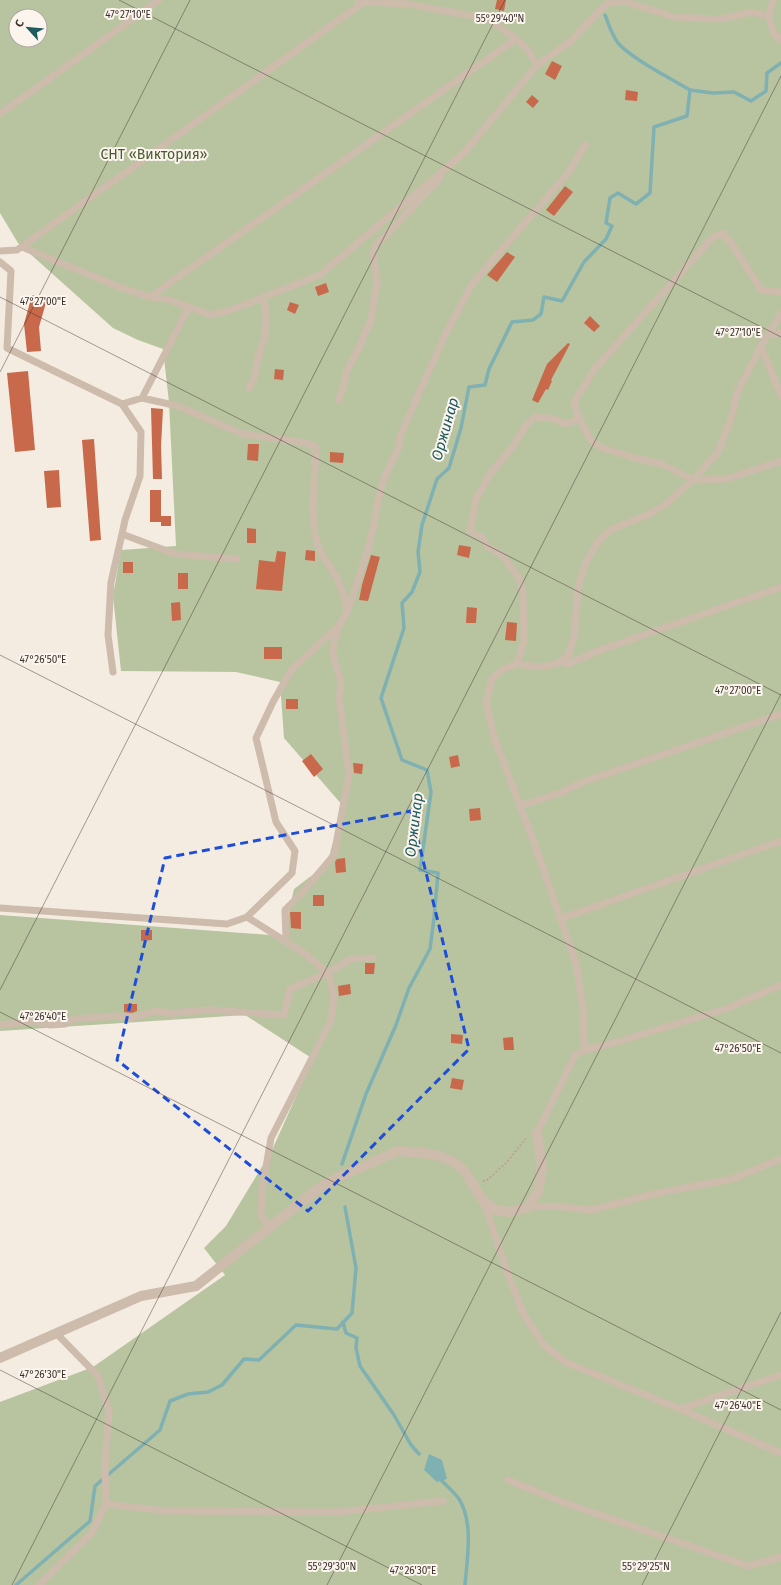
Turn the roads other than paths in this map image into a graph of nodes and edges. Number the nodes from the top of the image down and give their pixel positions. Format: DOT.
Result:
graph roads {
  1 [pos="159,0"];
  2 [pos="773,0"];
  3 [pos="361,1"];
  4 [pos="610,1"];
  5 [pos="768,16"];
  6 [pos="516,39"];
  7 [pos="781,40"];
  8 [pos="536,65"];
  9 [pos="0,114"];
  10 [pos="585,146"];
  11 [pos="464,153"];
  12 [pos="22,247"];
  13 [pos="0,250"];
  14 [pos="0,262"];
  15 [pos="781,292"];
  16 [pos="150,297"];
  17 [pos="264,297"];
  18 [pos="189,307"];
  19 [pos="781,314"];
  20 [pos="781,333"];
  21 [pos="768,335"];
  22 [pos="761,346"];
  23 [pos="249,388"];
  24 [pos="781,396"];
  25 [pos="142,398"];
  26 [pos="339,400"];
  27 [pos="122,404"];
  28 [pos="580,418"];
  29 [pos="781,461"];
  30 [pos="693,480"];
  31 [pos="122,534"];
  32 [pos="237,559"];
  33 [pos="781,587"];
  34 [pos="347,612"];
  35 [pos="339,626"];
  36 [pos="562,660"];
  37 [pos="517,664"];
  38 [pos="113,672"];
  39 [pos="781,714"];
  40 [pos="520,806"];
  41 [pos="781,841"];
  42 [pos="0,908"];
  43 [pos="247,917"];
  44 [pos="560,919"];
  45 [pos="286,941"];
  46 [pos="373,958"];
  47 [pos="328,973"];
  48 [pos="781,985"];
  49 [pos="0,1025"];
  50 [pos="584,1050"];
  51 [pos="533,1134"];
  52 [pos="781,1159"];
  53 [pos="484,1202"];
  54 [pos="528,1207"];
  55 [pos="269,1227"];
  56 [pos="56,1333"];
  57 [pos="0,1358"];
  58 [pos="781,1375"];
  59 [pos="680,1409"];
  60 [pos="781,1453"];
  61 [pos="508,1480"];
  62 [pos="443,1501"];
  63 [pos="106,1504"];
  64 [pos="781,1557"];
  65 [pos="39,1585"];
  1 -- 9 [label="lane"];
  2 -- 5 [label="lane"];
  3 -- 6 [label="lane"];
  3 -- 12 [label="lane"];
  4 -- 5 [label="lane"];
  4 -- 8 [label="lane"];
  5 -- 7 [label="lane"];
  6 -- 8 [label="lane"];
  6 -- 16 [label="lane"];
  8 -- 11 [label="lane"];
  10 -- 34 [label="lane"];
  11 -- 17 [label="lane"];
  11 -- 26 [label="lane"];
  12 -- 13 [label="lane"];
  12 -- 16 [label="lane"];
  14 -- 27 [label="lane"];
  15 -- 28 [label="lane"];
  16 -- 18 [label="lane"];
  17 -- 18 [label="lane"];
  17 -- 23 [label="lane"];
  18 -- 25 [label="lane"];
  19 -- 21 [label="lane"];
  20 -- 21 [label="lane"];
  21 -- 22 [label="lane"];
  22 -- 24 [label="lane"];
  22 -- 30 [label="lane"];
  25 -- 27 [label="lane"];
  25 -- 34 [label="lane"];
  27 -- 31 [label="lane"];
  28 -- 30 [label="lane"];
  28 -- 37 [label="lane"];
  29 -- 30 [label="lane"];
  30 -- 36 [label="lane"];
  31 -- 32 [label="lane"];
  31 -- 38 [label="lane"];
  33 -- 36 [label="lane"];
  34 -- 35 [label="lane"];
  35 -- 43 [label="lane"];
  35 -- 45 [label="lane"];
  36 -- 37 [label="lane"];
  37 -- 40 [label="lane"];
  39 -- 40 [label="lane"];
  40 -- 44 [label="lane"];
  41 -- 44 [label="lane"];
  42 -- 43 [label="lane"];
  43 -- 45 [label="lane"];
  44 -- 50 [label="lane"];
  45 -- 47 [label="lane"];
  46 -- 47 [label="lane"];
  47 -- 49 [label="lane"];
  47 -- 55 [label="lane"];
  48 -- 50 [label="lane"];
  50 -- 51 [label="lane"];
  51 -- 54 [label="street"];
  52 -- 54 [label="lane"];
  53 -- 54 [label="street"];
  53 -- 55 [label="street"];
  53 -- 59 [label="lane"];
  55 -- 56 [label="street"];
  56 -- 57 [label="street"];
  56 -- 63 [label="lane"];
  58 -- 59 [label="lane"];
  59 -- 60 [label="lane"];
  61 -- 64 [label="lane"];
  62 -- 63 [label="lane"];
  63 -- 65 [label="lane"];
}
